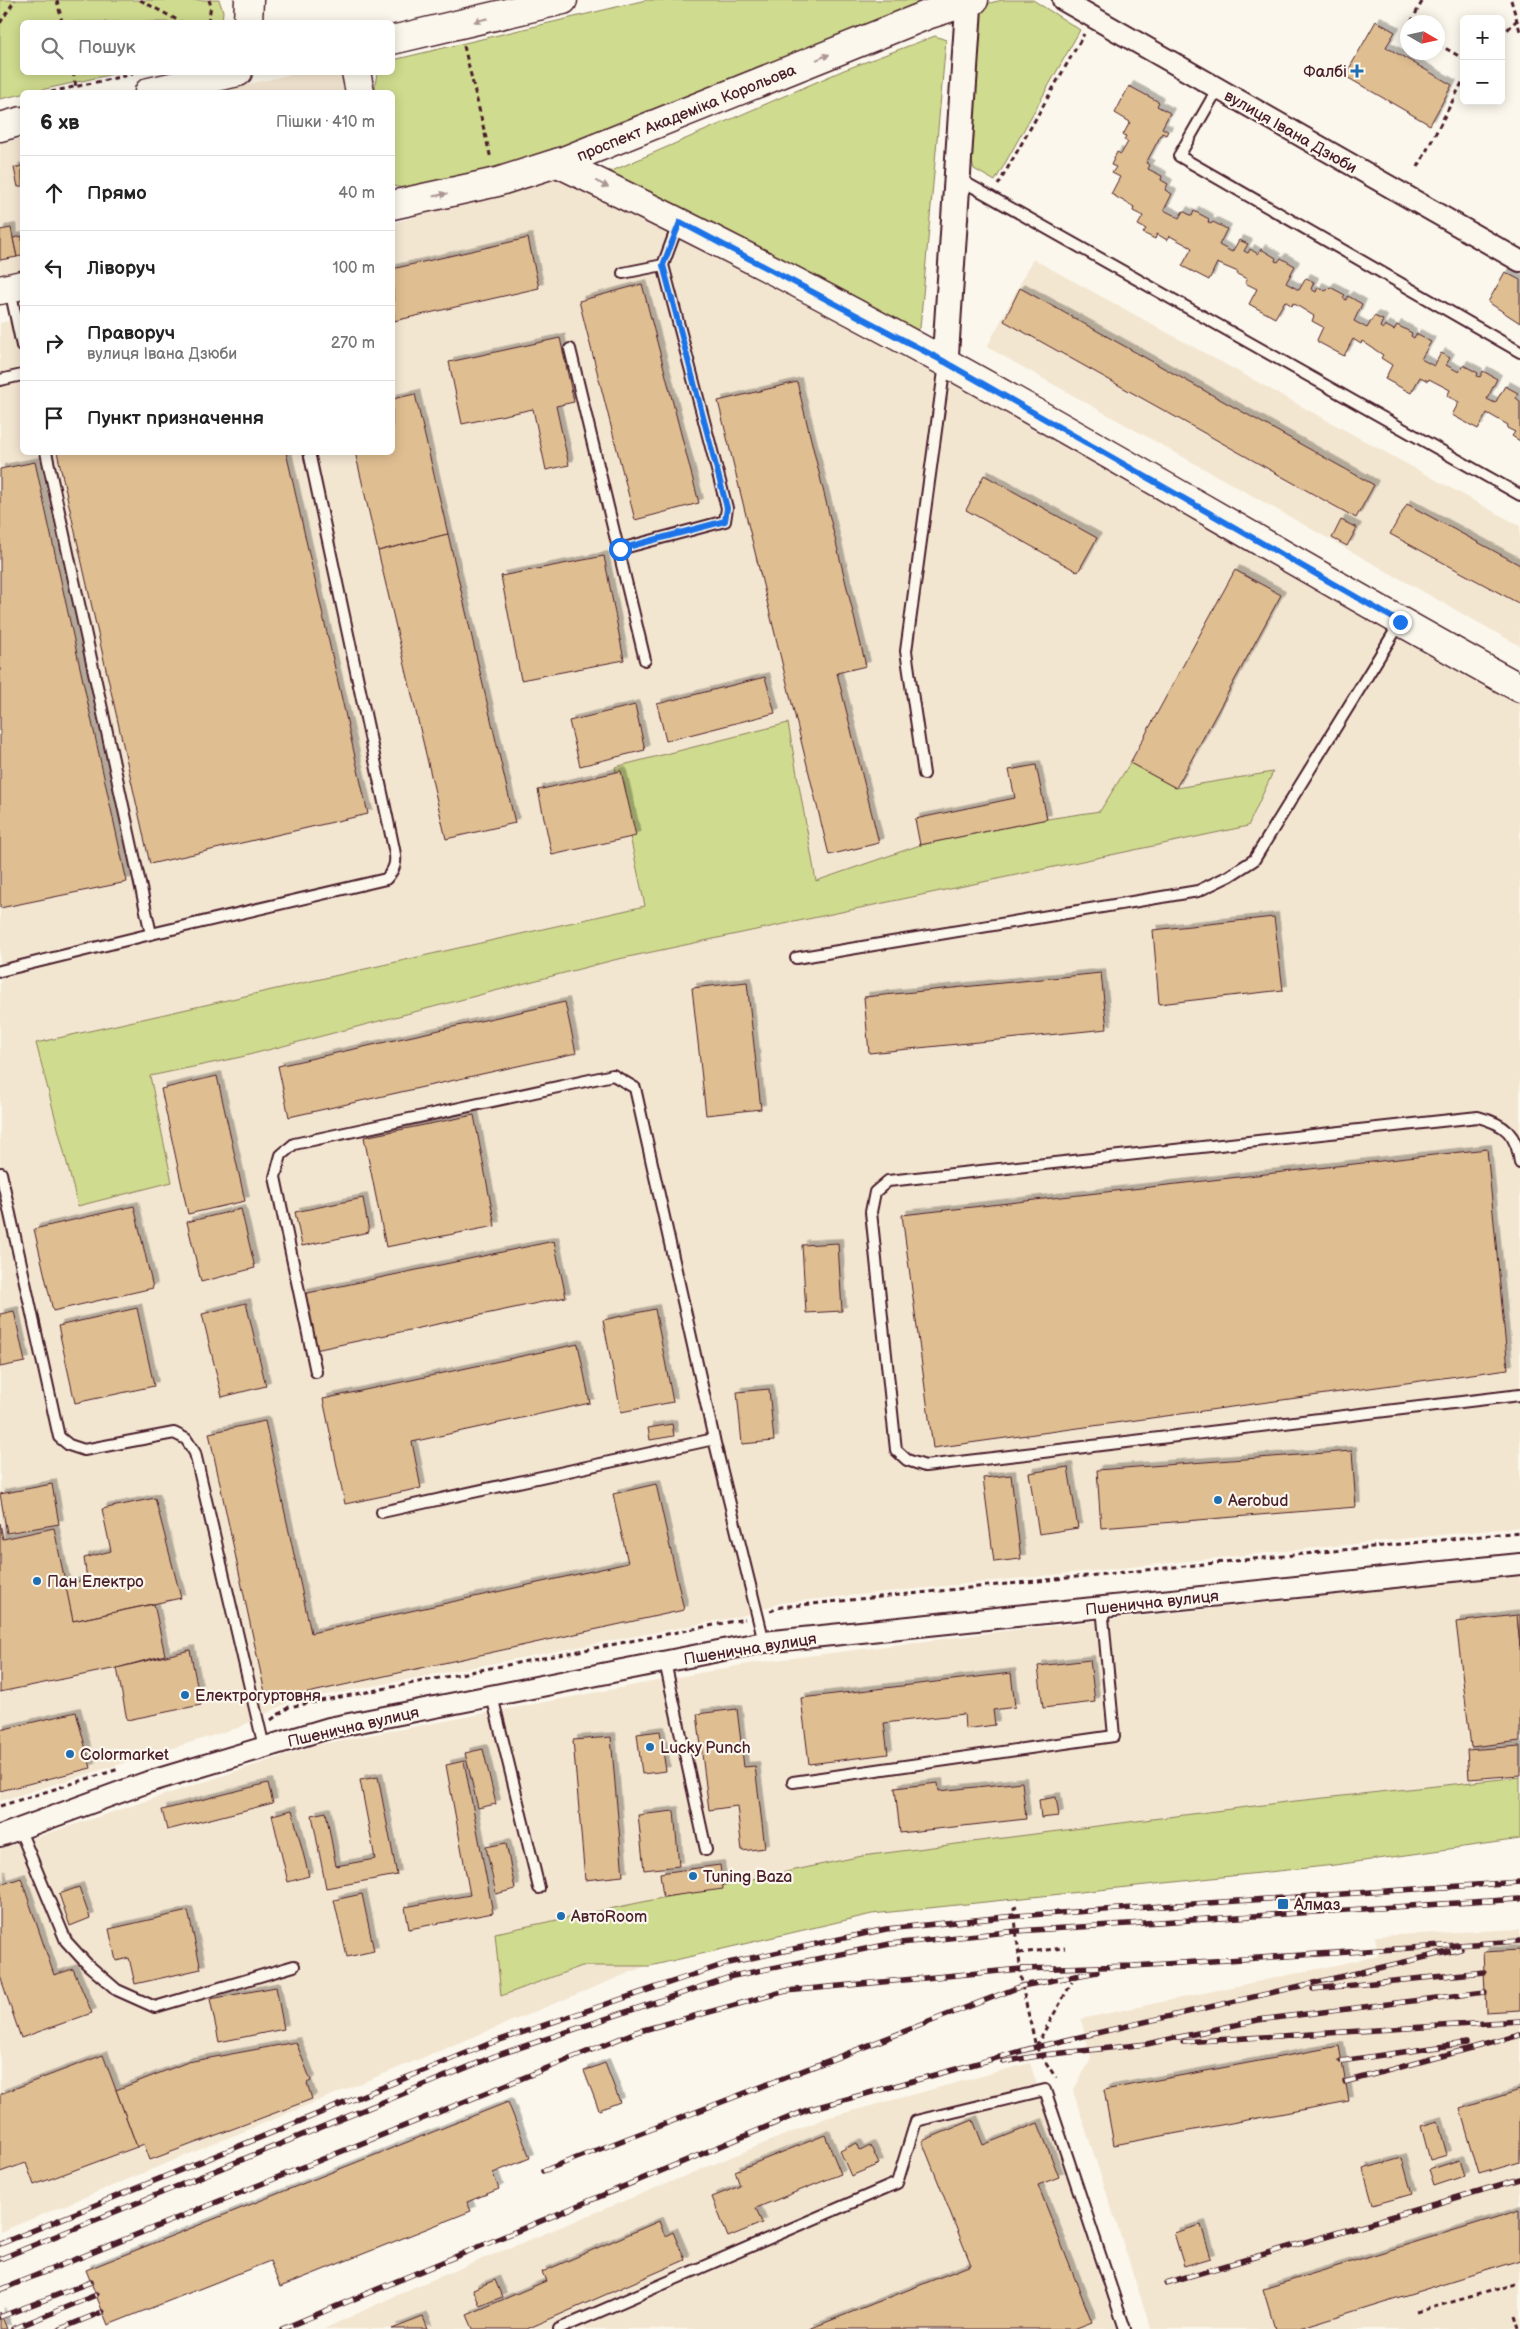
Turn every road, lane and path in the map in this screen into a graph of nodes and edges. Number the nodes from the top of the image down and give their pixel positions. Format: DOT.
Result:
graph roads {
  1 [pos="15,0"];
  2 [pos="57,0"];
  3 [pos="140,0"];
  4 [pos="209,0"];
  5 [pos="250,0"];
  6 [pos="562,0"];
  7 [pos="1063,0"];
  8 [pos="1422,0"];
  9 [pos="1511,0"];
  10 [pos="970,1"];
  11 [pos="1414,15"];
  12 [pos="1520,16"];
  13 [pos="1094,17"];
  14 [pos="62,20"];
  15 [pos="177,20"];
  16 [pos="208,20"];
  17 [pos="248,20"];
  18 [pos="1517,21"];
  19 [pos="0,23"];
  20 [pos="459,25"];
  21 [pos="1520,31"];
  22 [pos="1505,32"];
  23 [pos="395,39"];
  24 [pos="1445,48"];
  25 [pos="1460,58"];
  26 [pos="74,75"];
  27 [pos="126,75"];
  28 [pos="357,75"];
  29 [pos="208,76"];
  30 [pos="76,87"];
  31 [pos="1460,87"];
  32 [pos="1218,88"];
  33 [pos="61,90"];
  34 [pos="156,90"];
  35 [pos="360,90"];
  36 [pos="20,122"];
  37 [pos="0,127"];
  38 [pos="558,163"];
  39 [pos="1418,167"];
  40 [pos="956,177"];
  41 [pos="497,182"];
  42 [pos="992,197"];
  43 [pos="395,204"];
  44 [pos="680,222"];
  45 [pos="1520,261"];
  46 [pos="663,265"];
  47 [pos="623,273"];
  48 [pos="11,288"];
  49 [pos="20,335"];
  50 [pos="570,349"];
  51 [pos="1520,352"];
  52 [pos="945,362"];
  53 [pos="20,375"];
  54 [pos="0,380"];
  55 [pos="47,455"];
  56 [pos="310,455"];
  57 [pos="1520,495"];
  58 [pos="620,549"];
  59 [pos="1400,622"];
  60 [pos="645,660"];
  61 [pos="1520,688"];
  62 [pos="924,774"];
  63 [pos="150,934"];
  64 [pos="796,958"];
  65 [pos="0,971"];
  66 [pos="1520,1163"];
  67 [pos="1,1173"];
  68 [pos="316,1372"];
  69 [pos="1520,1395"];
  70 [pos="714,1439"];
  71 [pos="382,1512"];
  72 [pos="1520,1564"];
  73 [pos="1102,1607"];
  74 [pos="764,1642"];
  75 [pos="665,1662"];
  76 [pos="492,1696"];
  77 [pos="264,1748"];
  78 [pos="793,1782"];
  79 [pos="19,1828"];
  80 [pos="0,1836"];
  81 [pos="706,1850"];
  82 [pos="539,1888"];
  83 [pos="1017,1907"];
  84 [pos="1015,1916"];
  85 [pos="1065,1948"];
  86 [pos="1019,1953"];
  87 [pos="294,1966"];
  88 [pos="1072,1982"];
  89 [pos="1036,2047"];
  90 [pos="1520,2283"];
  91 [pos="1416,2312"];
  92 [pos="1514,2316"];
  93 [pos="559,2329"];
  94 [pos="1125,2329"];
  95 [pos="1518,2329"];
  1 -- 19 [label="path"];
  2 -- 14 [label="path"];
  3 -- 15 [label="path"];
  4 -- 16 [label="path"];
  5 -- 17 [label="main road"];
  6 -- 20 [label="main road, one-way"];
  7 -- 13 [label="street, вулиця Івана Дзюби"];
  8 -- 11 [label="path"];
  9 -- 18 [label="path"];
  38 -- 10 [label="main road, проспект Академіка Корольова, one-way"];
  10 -- 40 [label="street"];
  12 -- 18 [label="path"];
  13 -- 32 [label="street, вулиця Івана Дзюби"];
  13 -- 42 [label="path"];
  18 -- 21 [label="path"];
  18 -- 22 [label="path"];
  20 -- 23 [label="main road"];
  20 -- 41 [label="path"];
  24 -- 25 [label="path"];
  26 -- 30 [label="path"];
  27 -- 30 [label="path"];
  28 -- 35 [label="main road"];
  29 -- 34 [label="main road"];
  30 -- 33 [label="path"];
  31 -- 39 [label="path"];
  32 -- 45 [label="street, вулиця Івана Дзюби"];
  32 -- 51 [label="lane"];
  36 -- 37 [label="main road"];
  38 -- 41 [label="main road, проспект Академіка Корольова"];
  38 -- 44 [label="main road, one-way"];
  40 -- 42 [label="lane"];
  40 -- 52 [label="street"];
  43 -- 41 [label="main road, проспект Академіка Корольова, one-way"];
  42 -- 57 [label="lane"];
  44 -- 46 [label="lane"];
  44 -- 52 [label="main road"];
  46 -- 47 [label="lane"];
  46 -- 58 [label="lane"];
  48 -- 49 [label="lane"];
  50 -- 58 [label="lane"];
  52 -- 59 [label="main road"];
  52 -- 62 [label="lane"];
  53 -- 54 [label="lane"];
  55 -- 63 [label="lane"];
  56 -- 63 [label="lane"];
  58 -- 60 [label="lane"];
  59 -- 61 [label="main road"];
  59 -- 64 [label="lane"];
  63 -- 65 [label="lane"];
  66 -- 69 [label="lane"];
  67 -- 77 [label="lane"];
  68 -- 70 [label="lane"];
  70 -- 71 [label="lane"];
  70 -- 74 [label="lane"];
  72 -- 73 [label="street, Пшенична вулиця"];
  73 -- 74 [label="street, Пшенична вулиця"];
  73 -- 78 [label="lane"];
  74 -- 75 [label="street, Пшенична вулиця"];
  75 -- 76 [label="street, Пшенична вулиця"];
  75 -- 81 [label="lane"];
  76 -- 77 [label="street, Пшенична вулиця"];
  76 -- 82 [label="lane"];
  77 -- 79 [label="street, Пшенична вулиця"];
  79 -- 80 [label="street, Пшенична вулиця"];
  79 -- 87 [label="lane"];
  83 -- 84 [label="path"];
  85 -- 86 [label="path"];
  88 -- 89 [label="path"];
  90 -- 91 [label="path"];
  92 -- 95 [label="path"];
  93 -- 94 [label="lane"];
}
